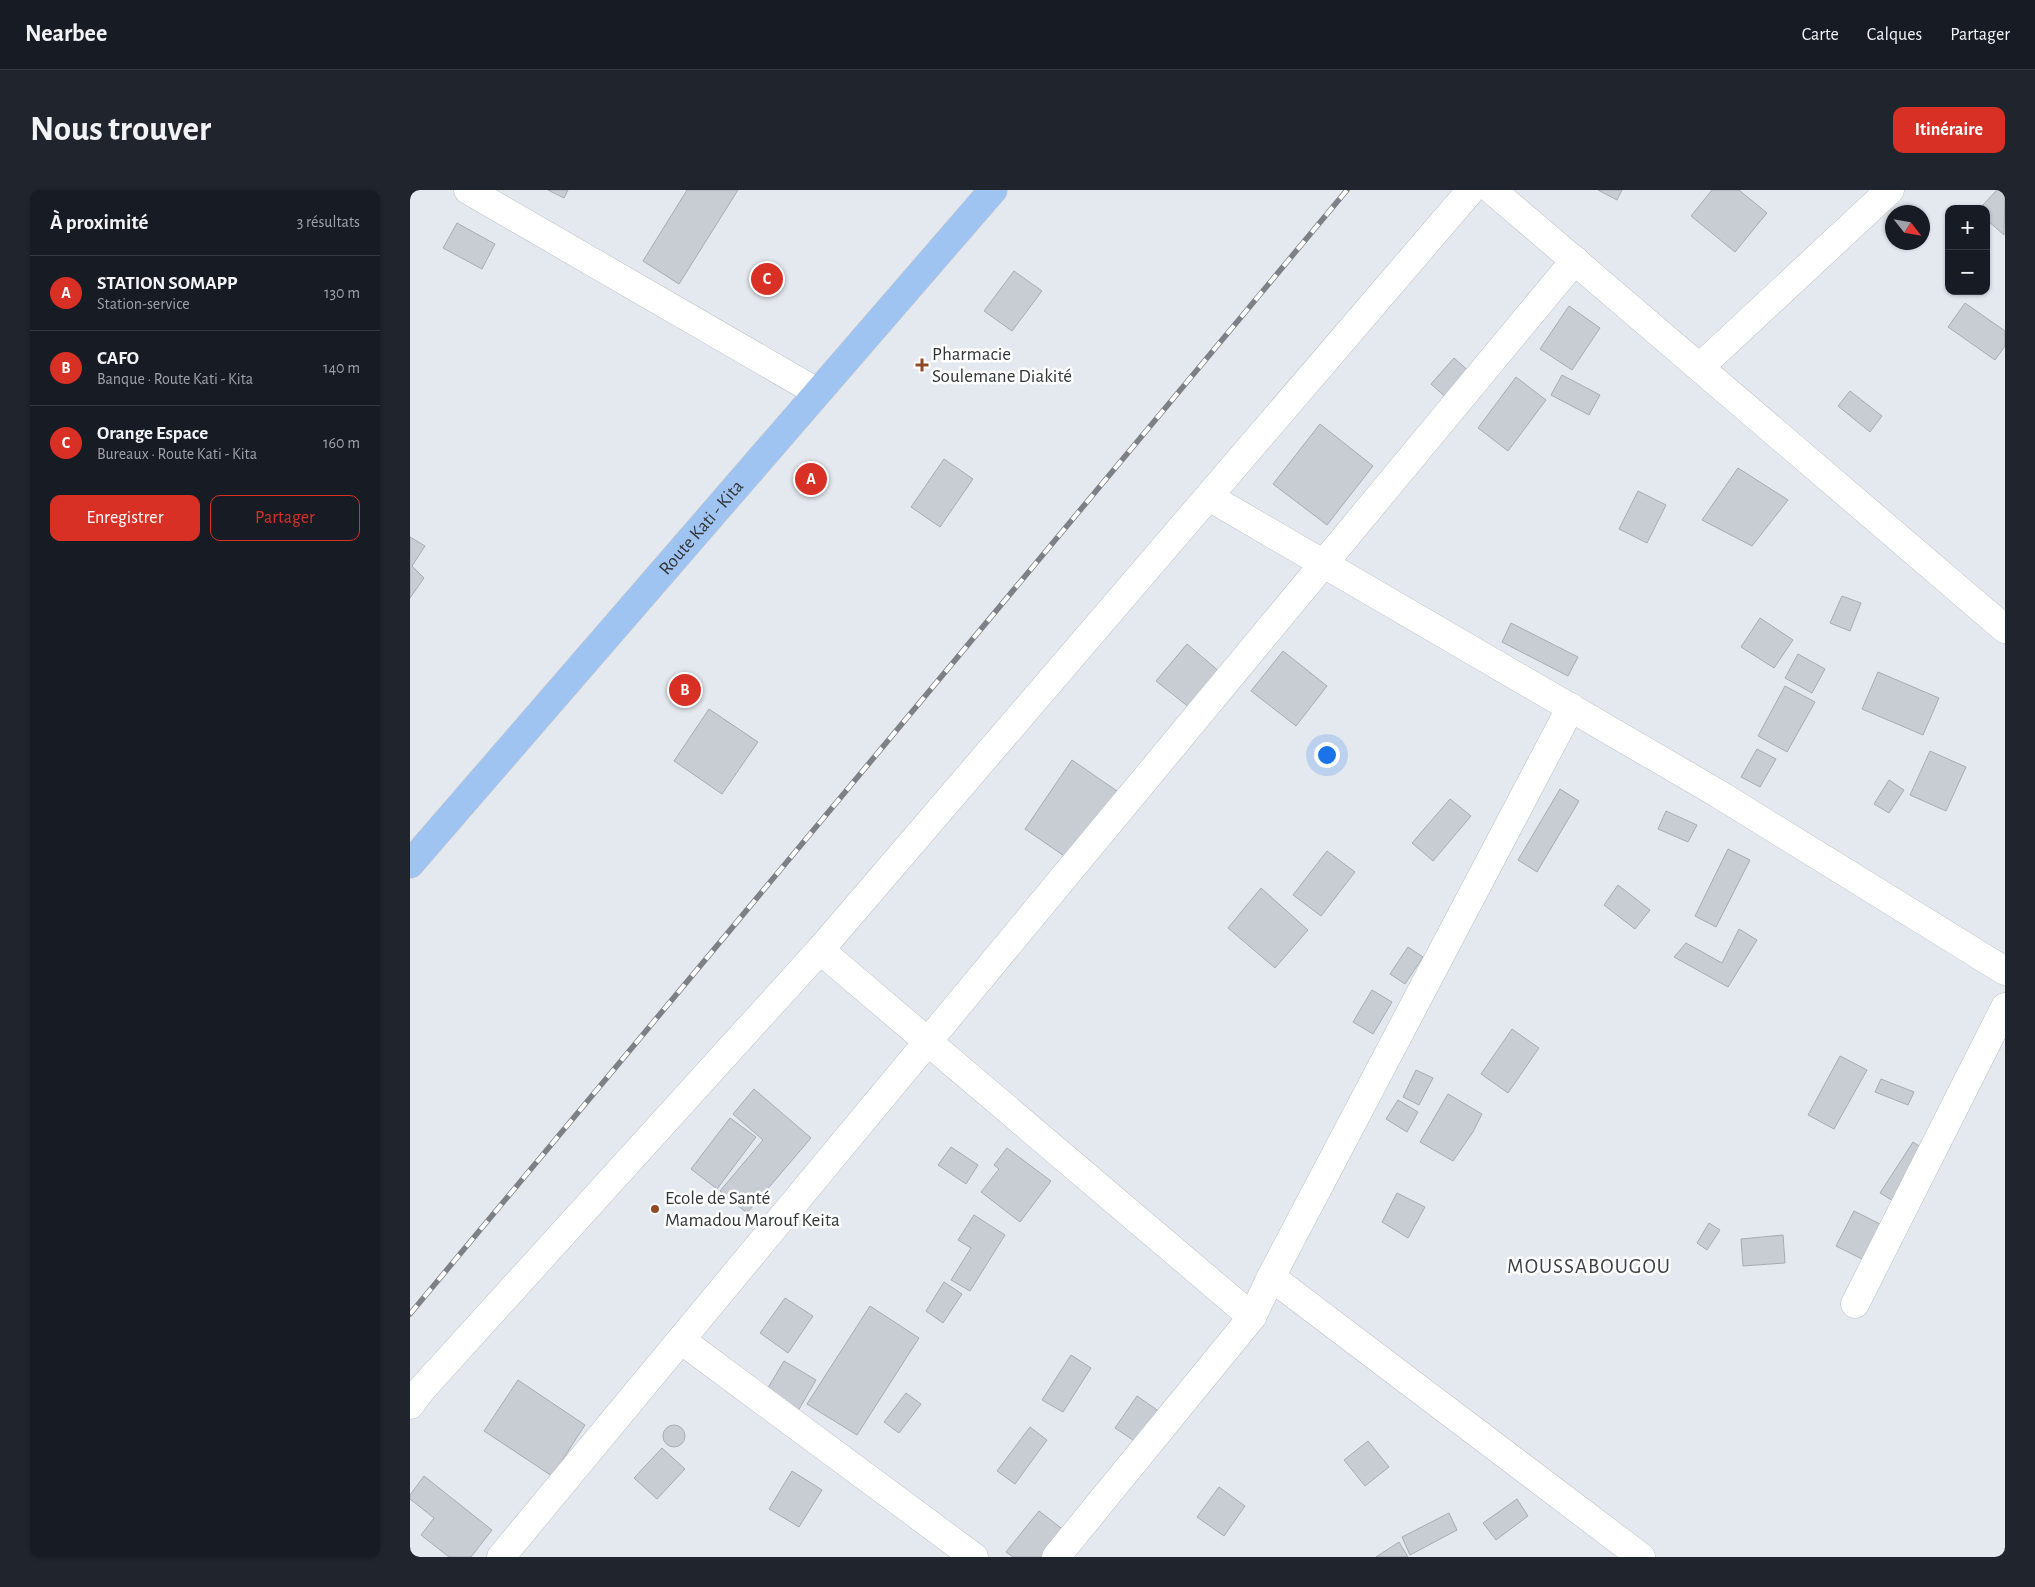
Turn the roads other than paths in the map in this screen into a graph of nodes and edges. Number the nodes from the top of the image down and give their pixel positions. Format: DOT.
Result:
graph roads {
  1 [pos="468,190"];
  2 [pos="993,190"];
  3 [pos="1471,190"];
  4 [pos="1492,190"];
  5 [pos="1890,190"];
  6 [pos="1575,260"];
  7 [pos="1700,367"];
  8 [pos="816,392"];
  9 [pos="1209,496"];
  10 [pos="1324,563"];
  11 [pos="2005,629"];
  12 [pos="1571,707"];
  13 [pos="410,864"];
  14 [pos="820,950"];
  15 [pos="2005,971"];
  16 [pos="2005,1006"];
  17 [pos="927,1042"];
  18 [pos="1271,1276"];
  19 [pos="1855,1304"];
  20 [pos="1252,1317"];
  21 [pos="681,1340"];
  22 [pos="410,1405"];
  23 [pos="501,1557"];
  24 [pos="974,1557"];
  25 [pos="1056,1557"];
  26 [pos="1641,1557"];
  1 -- 8 [label="street"];
  2 -- 8 [label="main road, Route Kati - Kita"];
  3 -- 9 [label="street"];
  4 -- 6 [label="street"];
  5 -- 7 [label="street"];
  6 -- 7 [label="street"];
  6 -- 10 [label="street"];
  7 -- 11 [label="street"];
  8 -- 13 [label="main road, Route Kati - Kita"];
  9 -- 10 [label="street"];
  9 -- 14 [label="street"];
  10 -- 12 [label="street"];
  10 -- 17 [label="street"];
  12 -- 15 [label="street"];
  12 -- 18 [label="street"];
  14 -- 17 [label="street"];
  14 -- 22 [label="street"];
  16 -- 19 [label="street"];
  17 -- 20 [label="street"];
  17 -- 21 [label="street"];
  18 -- 20 [label="street"];
  18 -- 26 [label="street"];
  20 -- 25 [label="street"];
  21 -- 23 [label="street"];
  21 -- 24 [label="street"];
}
